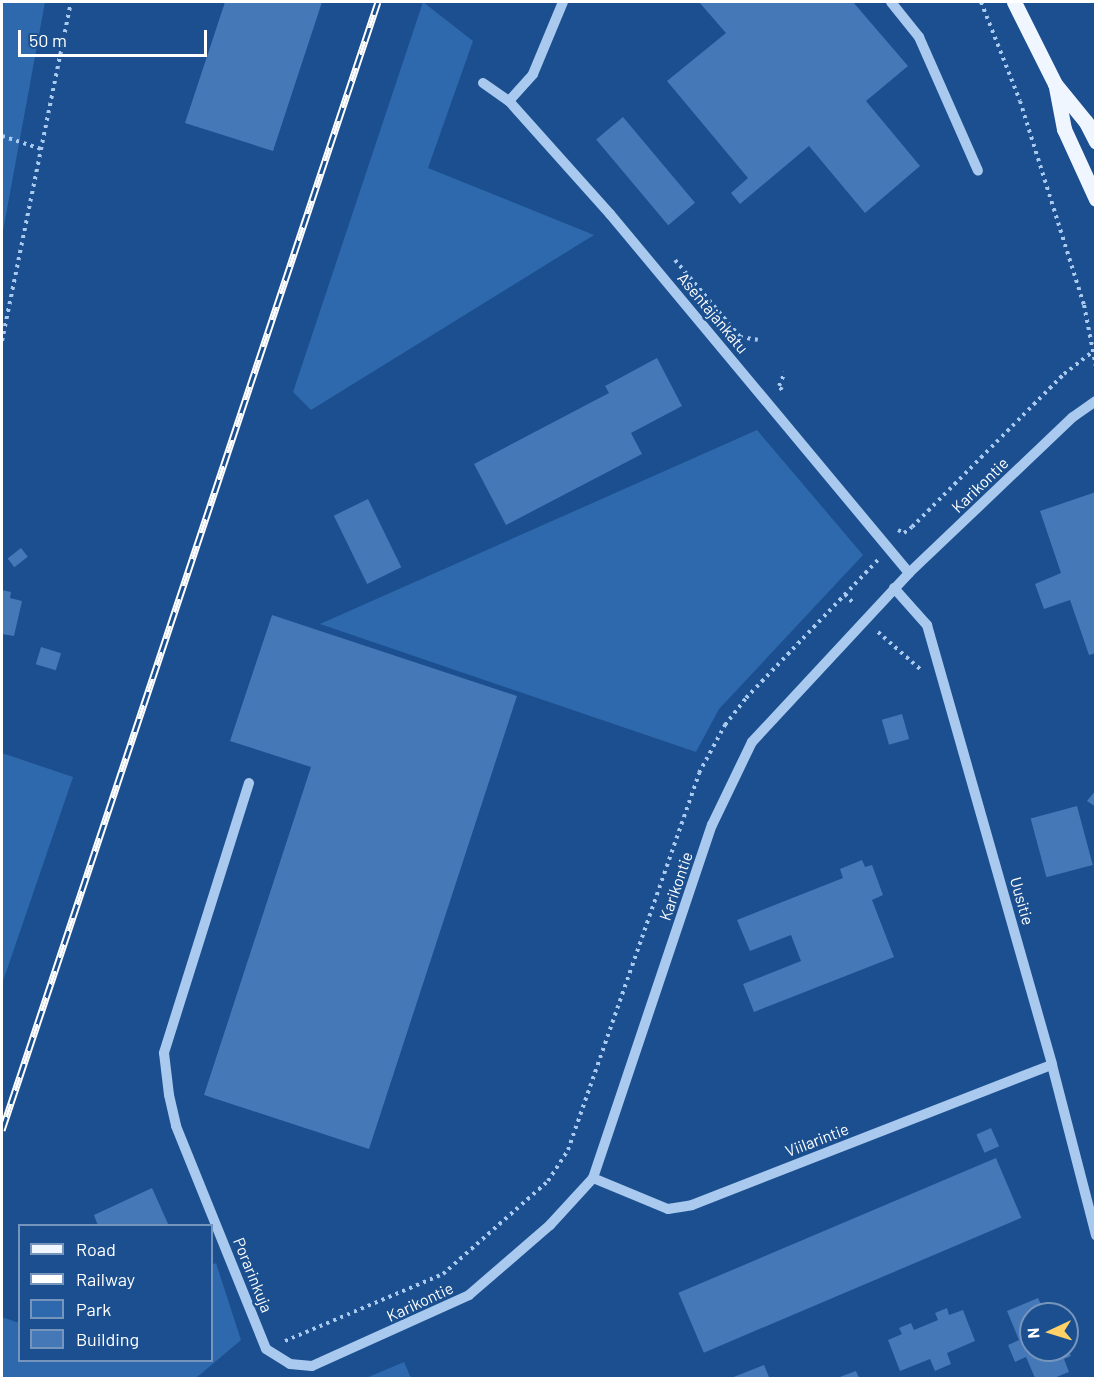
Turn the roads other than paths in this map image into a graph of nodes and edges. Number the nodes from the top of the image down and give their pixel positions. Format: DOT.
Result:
graph roads {
  1 [pos="563,2"];
  2 [pos="891,2"];
  3 [pos="1014,2"];
  4 [pos="483,83"];
  5 [pos="1055,84"];
  6 [pos="509,101"];
  7 [pos="1095,142"];
  8 [pos="978,171"];
  9 [pos="1095,199"];
  10 [pos="1095,401"];
  11 [pos="909,573"];
  12 [pos="894,588"];
  13 [pos="249,783"];
  14 [pos="1052,1065"];
  15 [pos="593,1178"];
  16 [pos="1095,1235"];
  17 [pos="312,1366"];
  1 -- 6 [label="street"];
  2 -- 8 [label="street"];
  3 -- 5 [label="main road"];
  4 -- 6 [label="street, Asentajankatu"];
  5 -- 7 [label="main road"];
  5 -- 9 [label="main road"];
  6 -- 11 [label="street, Asentajankatu"];
  10 -- 11 [label="street, Karikontie"];
  11 -- 12 [label="street, Karikontie"];
  12 -- 14 [label="street, Uusitie"];
  12 -- 15 [label="street, Karikontie"];
  13 -- 17 [label="street, Porarinkuja"];
  14 -- 15 [label="street, Viilarintie"];
  14 -- 16 [label="street, Uusitie"];
  15 -- 17 [label="street, Karikontie"];
}
